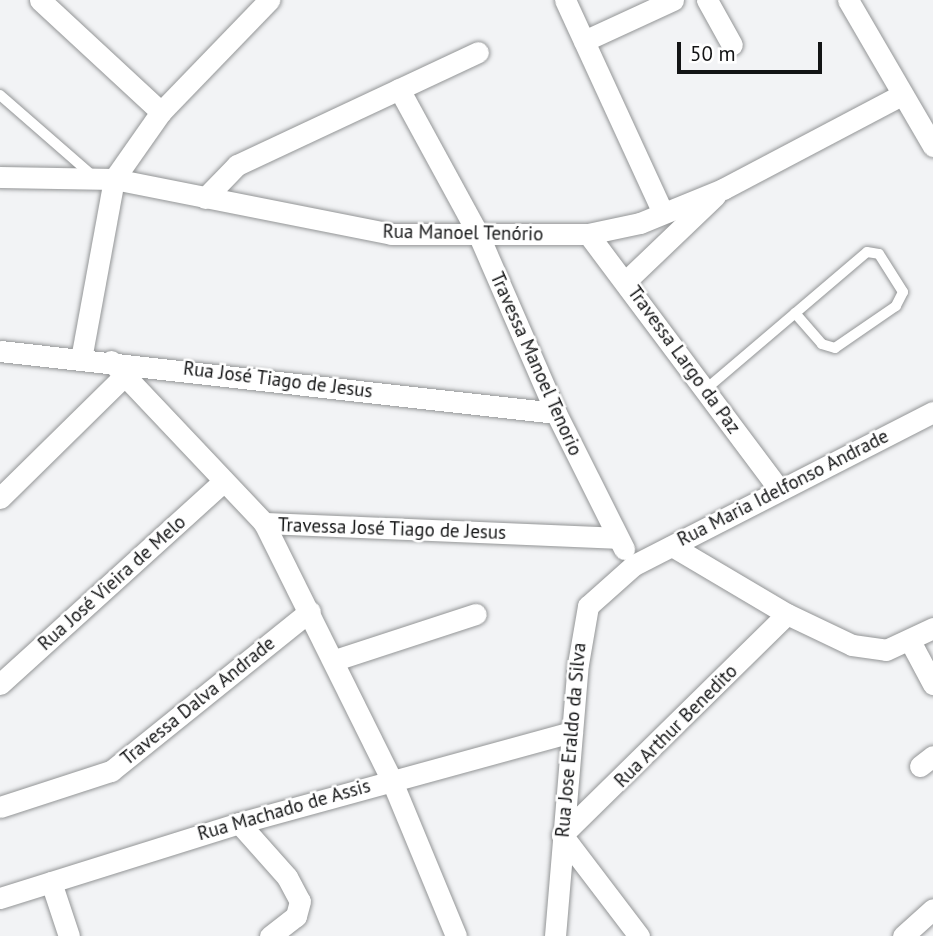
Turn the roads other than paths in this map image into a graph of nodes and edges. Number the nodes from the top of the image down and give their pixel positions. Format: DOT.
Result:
graph roads {
  1 [pos="40,0"];
  2 [pos="269,0"];
  3 [pos="565,0"];
  4 [pos="673,0"];
  5 [pos="707,0"];
  6 [pos="848,0"];
  7 [pos="584,41"];
  8 [pos="732,46"];
  9 [pos="478,52"];
  10 [pos="399,89"];
  11 [pos="0,95"];
  12 [pos="901,95"];
  13 [pos="161,111"];
  14 [pos="933,146"];
  15 [pos="0,177"];
  16 [pos="105,179"];
  17 [pos="723,189"];
  18 [pos="205,198"];
  19 [pos="663,213"];
  20 [pos="587,234"];
  21 [pos="479,236"];
  22 [pos="625,281"];
  23 [pos="795,313"];
  24 [pos="0,351"];
  25 [pos="81,359"];
  26 [pos="118,368"];
  27 [pos="706,389"];
  28 [pos="933,412"];
  29 [pos="556,413"];
  30 [pos="224,481"];
  31 [pos="778,488"];
  32 [pos="0,498"];
  33 [pos="264,523"];
  34 [pos="617,538"];
  35 [pos="672,546"];
  36 [pos="634,565"];
  37 [pos="310,611"];
  38 [pos="476,614"];
  39 [pos="787,614"];
  40 [pos="933,628"];
  41 [pos="910,641"];
  42 [pos="335,660"];
  43 [pos="0,684"];
  44 [pos="933,684"];
  45 [pos="572,732"];
  46 [pos="391,779"];
  47 [pos="0,807"];
  48 [pos="239,822"];
  49 [pos="562,835"];
  50 [pos="51,881"];
  51 [pos="0,898"];
  52 [pos="933,909"];
  53 [pos="69,936"];
  54 [pos="270,936"];
  55 [pos="456,936"];
  56 [pos="555,936"];
  57 [pos="639,936"];
  58 [pos="903,936"];
  1 -- 13 [label="street"];
  2 -- 13 [label="street"];
  3 -- 7 [label="street"];
  4 -- 7 [label="street"];
  5 -- 8 [label="street"];
  6 -- 12 [label="street"];
  7 -- 19 [label="street"];
  9 -- 10 [label="street"];
  10 -- 18 [label="street"];
  10 -- 21 [label="street, Travessa Manoel Tenorio"];
  11 -- 16 [label="lane"];
  12 -- 14 [label="street"];
  12 -- 17 [label="street, Rua Manoel Tenório"];
  13 -- 16 [label="street"];
  15 -- 16 [label="street, Rua Manoel Tenório"];
  16 -- 18 [label="street, Rua Manoel Tenório"];
  16 -- 25 [label="street"];
  17 -- 19 [label="street, Rua Manoel Tenório"];
  17 -- 22 [label="street"];
  18 -- 21 [label="street, Rua Manoel Tenório"];
  19 -- 20 [label="street, Rua Manoel Tenório"];
  20 -- 21 [label="street, Rua Manoel Tenório"];
  20 -- 22 [label="street, Travessa Largo da Paz"];
  21 -- 29 [label="street, Travessa Manoel Tenorio"];
  22 -- 27 [label="street, Travessa Largo da Paz"];
  23 -- 23 [label="lane"];
  23 -- 27 [label="lane"];
  24 -- 25 [label="street, Rua José Tiago de Jesus"];
  25 -- 26 [label="street, Rua José Tiago de Jesus"];
  26 -- 29 [label="street, Rua José Tiago de Jesus"];
  26 -- 30 [label="street, Travessa José Tiago de Jesus"];
  26 -- 32 [label="street"];
  27 -- 31 [label="street, Travessa Largo da Paz"];
  28 -- 31 [label="street, Rua Maria Idelfonso Andrade"];
  29 -- 34 [label="street, Travessa Manoel Tenorio"];
  30 -- 33 [label="street, Travessa José Tiago de Jesus"];
  30 -- 43 [label="street, Rua José Vieira de Melo"];
  31 -- 35 [label="street, Rua Maria Idelfonso Andrade"];
  33 -- 34 [label="street, Travessa José Tiago de Jesus"];
  33 -- 37 [label="street"];
  34 -- 36 [label="street, Travessa Manoel Tenorio"];
  35 -- 36 [label="street, Rua Maria Idelfonso Andrade"];
  35 -- 39 [label="street"];
  36 -- 45 [label="street, Rua Jose Eraldo da Silva"];
  37 -- 42 [label="street"];
  37 -- 47 [label="street, Travessa Dalva Andrade"];
  38 -- 42 [label="street"];
  39 -- 41 [label="street"];
  39 -- 49 [label="street, Rua Arthur Benedito"];
  40 -- 41 [label="street"];
  41 -- 44 [label="street"];
  42 -- 46 [label="street"];
  45 -- 46 [label="street, Rua Machado de Assis"];
  45 -- 49 [label="street, Rua Jose Eraldo da Silva"];
  46 -- 48 [label="street, Rua Machado de Assis"];
  46 -- 55 [label="street"];
  48 -- 50 [label="street, Rua Machado de Assis"];
  48 -- 54 [label="street"];
  49 -- 56 [label="street, Rua Jose Eraldo da Silva"];
  49 -- 57 [label="street"];
  50 -- 51 [label="street, Rua Machado de Assis"];
  50 -- 53 [label="street"];
  52 -- 58 [label="street"];
}
